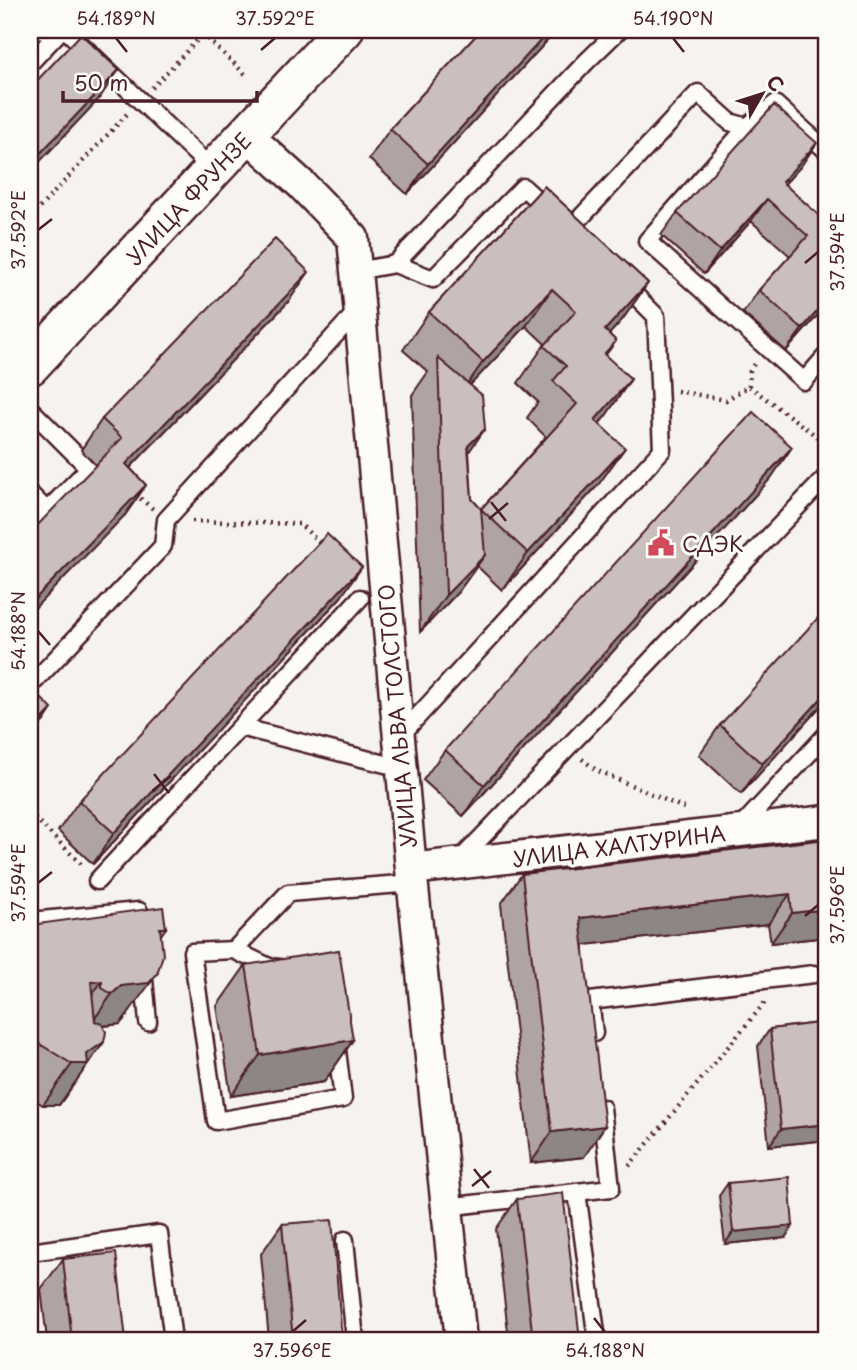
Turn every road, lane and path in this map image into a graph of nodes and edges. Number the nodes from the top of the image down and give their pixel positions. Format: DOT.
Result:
graph roads {
  1 [pos="47,30"];
  2 [pos="64,30"];
  3 [pos="344,30"];
  4 [pos="618,30"];
  5 [pos="30,31"];
  6 [pos="205,32"];
  7 [pos="30,63"];
  8 [pos="245,74"];
  9 [pos="141,100"];
  10 [pos="747,127"];
  11 [pos="247,135"];
  12 [pos="827,151"];
  13 [pos="213,170"];
  14 [pos="30,218"];
  15 [pos="396,264"];
  16 [pos="356,271"];
  17 [pos="617,277"];
  18 [pos="359,309"];
  19 [pos="827,355"];
  20 [pos="30,366"];
  21 [pos="659,388"];
  22 [pos="30,409"];
  23 [pos="827,443"];
  24 [pos="827,476"];
  25 [pos="30,494"];
  26 [pos="47,510"];
  27 [pos="166,520"];
  28 [pos="30,528"];
  29 [pos="328,551"];
  30 [pos="360,598"];
  31 [pos="30,686"];
  32 [pos="240,727"];
  33 [pos="827,734"];
  34 [pos="568,748"];
  35 [pos="400,753"];
  36 [pos="690,811"];
  37 [pos="30,813"];
  38 [pos="827,821"];
  39 [pos="737,831"];
  40 [pos="457,863"];
  41 [pos="412,876"];
  42 [pos="97,881"];
  43 [pos="30,921"];
  44 [pos="234,950"];
  45 [pos="293,968"];
  46 [pos="814,974"];
  47 [pos="785,978"];
  48 [pos="148,1022"];
  49 [pos="334,1022"];
  50 [pos="596,1055"];
  51 [pos="601,1094"];
  52 [pos="611,1188"];
  53 [pos="578,1192"];
  54 [pos="446,1207"];
  55 [pos="345,1240"];
  56 [pos="30,1252"];
  57 [pos="173,1340"];
  58 [pos="355,1340"];
  59 [pos="461,1340"];
  60 [pos="597,1340"];
  1 -- 5 [label="lane"];
  2 -- 7 [label="lane"];
  2 -- 9 [label="lane"];
  3 -- 11 [label="street, УЛИЦА ФРУНЗЕ"];
  4 -- 15 [label="lane"];
  6 -- 8 [label="path"];
  6 -- 9 [label="path"];
  9 -- 13 [label="lane"];
  9 -- 14 [label="path"];
  10 -- 12 [label="lane"];
  10 -- 15 [label="lane"];
  10 -- 19 [label="lane"];
  11 -- 13 [label="street, УЛИЦА ФРУНЗЕ"];
  11 -- 16 [label="street, УЛИЦА ЛЬВА ТОЛСТОГО"];
  13 -- 20 [label="street, УЛИЦА ФРУНЗЕ"];
  15 -- 16 [label="lane"];
  16 -- 18 [label="street, УЛИЦА ЛЬВА ТОЛСТОГО"];
  17 -- 21 [label="lane"];
  18 -- 27 [label="lane"];
  18 -- 35 [label="street, УЛИЦА ЛЬВА ТОЛСТОГО"];
  21 -- 23 [label="path"];
  21 -- 35 [label="lane"];
  22 -- 26 [label="lane"];
  24 -- 34 [label="lane"];
  25 -- 26 [label="lane"];
  26 -- 28 [label="lane"];
  27 -- 29 [label="path"];
  27 -- 31 [label="lane"];
  30 -- 32 [label="lane"];
  32 -- 35 [label="lane"];
  32 -- 42 [label="lane"];
  33 -- 39 [label="lane"];
  34 -- 36 [label="path"];
  34 -- 40 [label="lane"];
  35 -- 41 [label="street, УЛИЦА ЛЬВА ТОЛСТОГО"];
  37 -- 42 [label="path"];
  38 -- 39 [label="street, УЛИЦА ХАЛТУРИНА"];
  39 -- 40 [label="street, УЛИЦА ХАЛТУРИНА"];
  40 -- 41 [label="street, УЛИЦА ХАЛТУРИНА"];
  41 -- 44 [label="lane"];
  41 -- 54 [label="street, УЛИЦА ЛЬВА ТОЛСТОГО"];
  43 -- 48 [label="lane"];
  44 -- 45 [label="lane"];
  44 -- 49 [label="lane"];
  46 -- 47 [label="lane"];
  47 -- 50 [label="lane"];
  47 -- 52 [label="path"];
  51 -- 52 [label="lane"];
  52 -- 53 [label="lane"];
  53 -- 54 [label="lane"];
  53 -- 60 [label="lane"];
  54 -- 59 [label="street, УЛИЦА ЛЬВА ТОЛСТОГО"];
  55 -- 58 [label="lane"];
  56 -- 57 [label="lane"];
}
